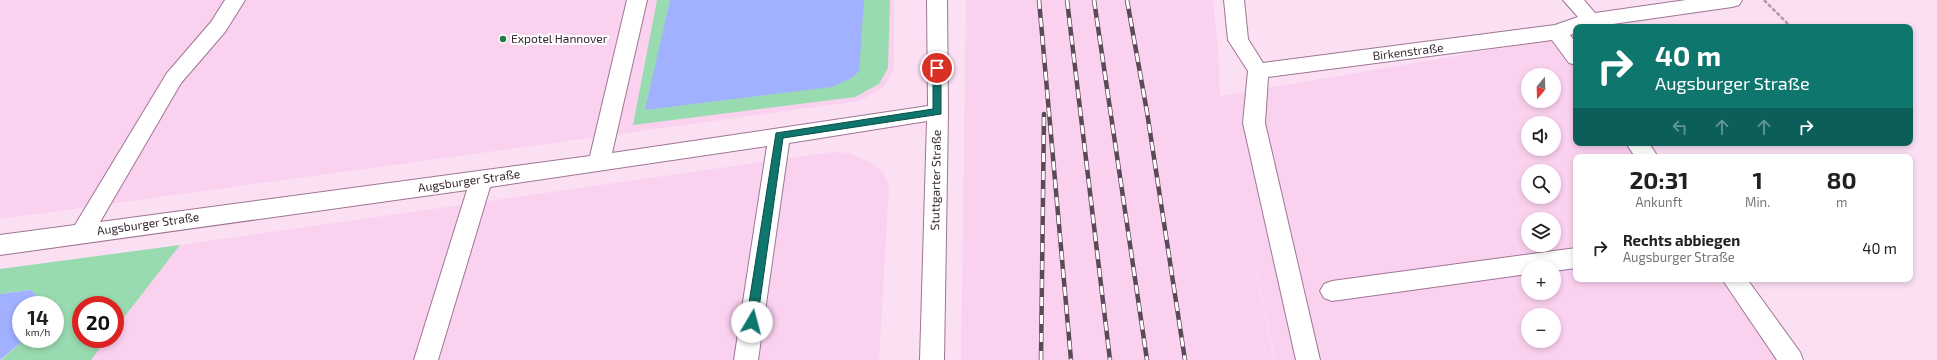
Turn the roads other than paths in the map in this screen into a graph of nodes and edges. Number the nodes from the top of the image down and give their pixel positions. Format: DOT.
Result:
graph roads {
  1 [pos="234,0"];
  2 [pos="637,0"];
  3 [pos="937,0"];
  4 [pos="1234,0"];
  5 [pos="1573,0"];
  6 [pos="1732,0"];
  7 [pos="1591,20"];
  8 [pos="1580,24"];
  9 [pos="1573,26"];
  10 [pos="1557,32"];
  11 [pos="1573,54"];
  12 [pos="1258,71"];
  13 [pos="938,112"];
  14 [pos="779,136"];
  15 [pos="599,163"];
  16 [pos="481,179"];
  17 [pos="82,233"];
  18 [pos="0,245"];
  19 [pos="1573,258"];
  20 [pos="1736,282"];
  21 [pos="1332,291"];
  22 [pos="426,360"];
  23 [pos="746,360"];
  24 [pos="932,360"];
  25 [pos="1308,360"];
  26 [pos="1791,360"];
  1 -- 17 [label="street"];
  2 -- 15 [label="street"];
  3 -- 13 [label="street, Stuttgarter Straße"];
  4 -- 12 [label="street"];
  5 -- 7 [label="street"];
  6 -- 7 [label="street, Birkenstraße"];
  7 -- 8 [label="street, Birkenstraße"];
  9 -- 10 [label="street, Birkenstraße"];
  10 -- 11 [label="street"];
  10 -- 12 [label="street, Birkenstraße"];
  12 -- 25 [label="street"];
  13 -- 14 [label="street, Augsburger Straße"];
  13 -- 24 [label="street, Stuttgarter Straße"];
  14 -- 15 [label="street, Augsburger Straße"];
  14 -- 23 [label="street"];
  15 -- 16 [label="street, Augsburger Straße"];
  16 -- 17 [label="street, Augsburger Straße"];
  16 -- 22 [label="street"];
  17 -- 18 [label="street, Augsburger Straße"];
  19 -- 21 [label="street"];
  20 -- 26 [label="street"];
}
